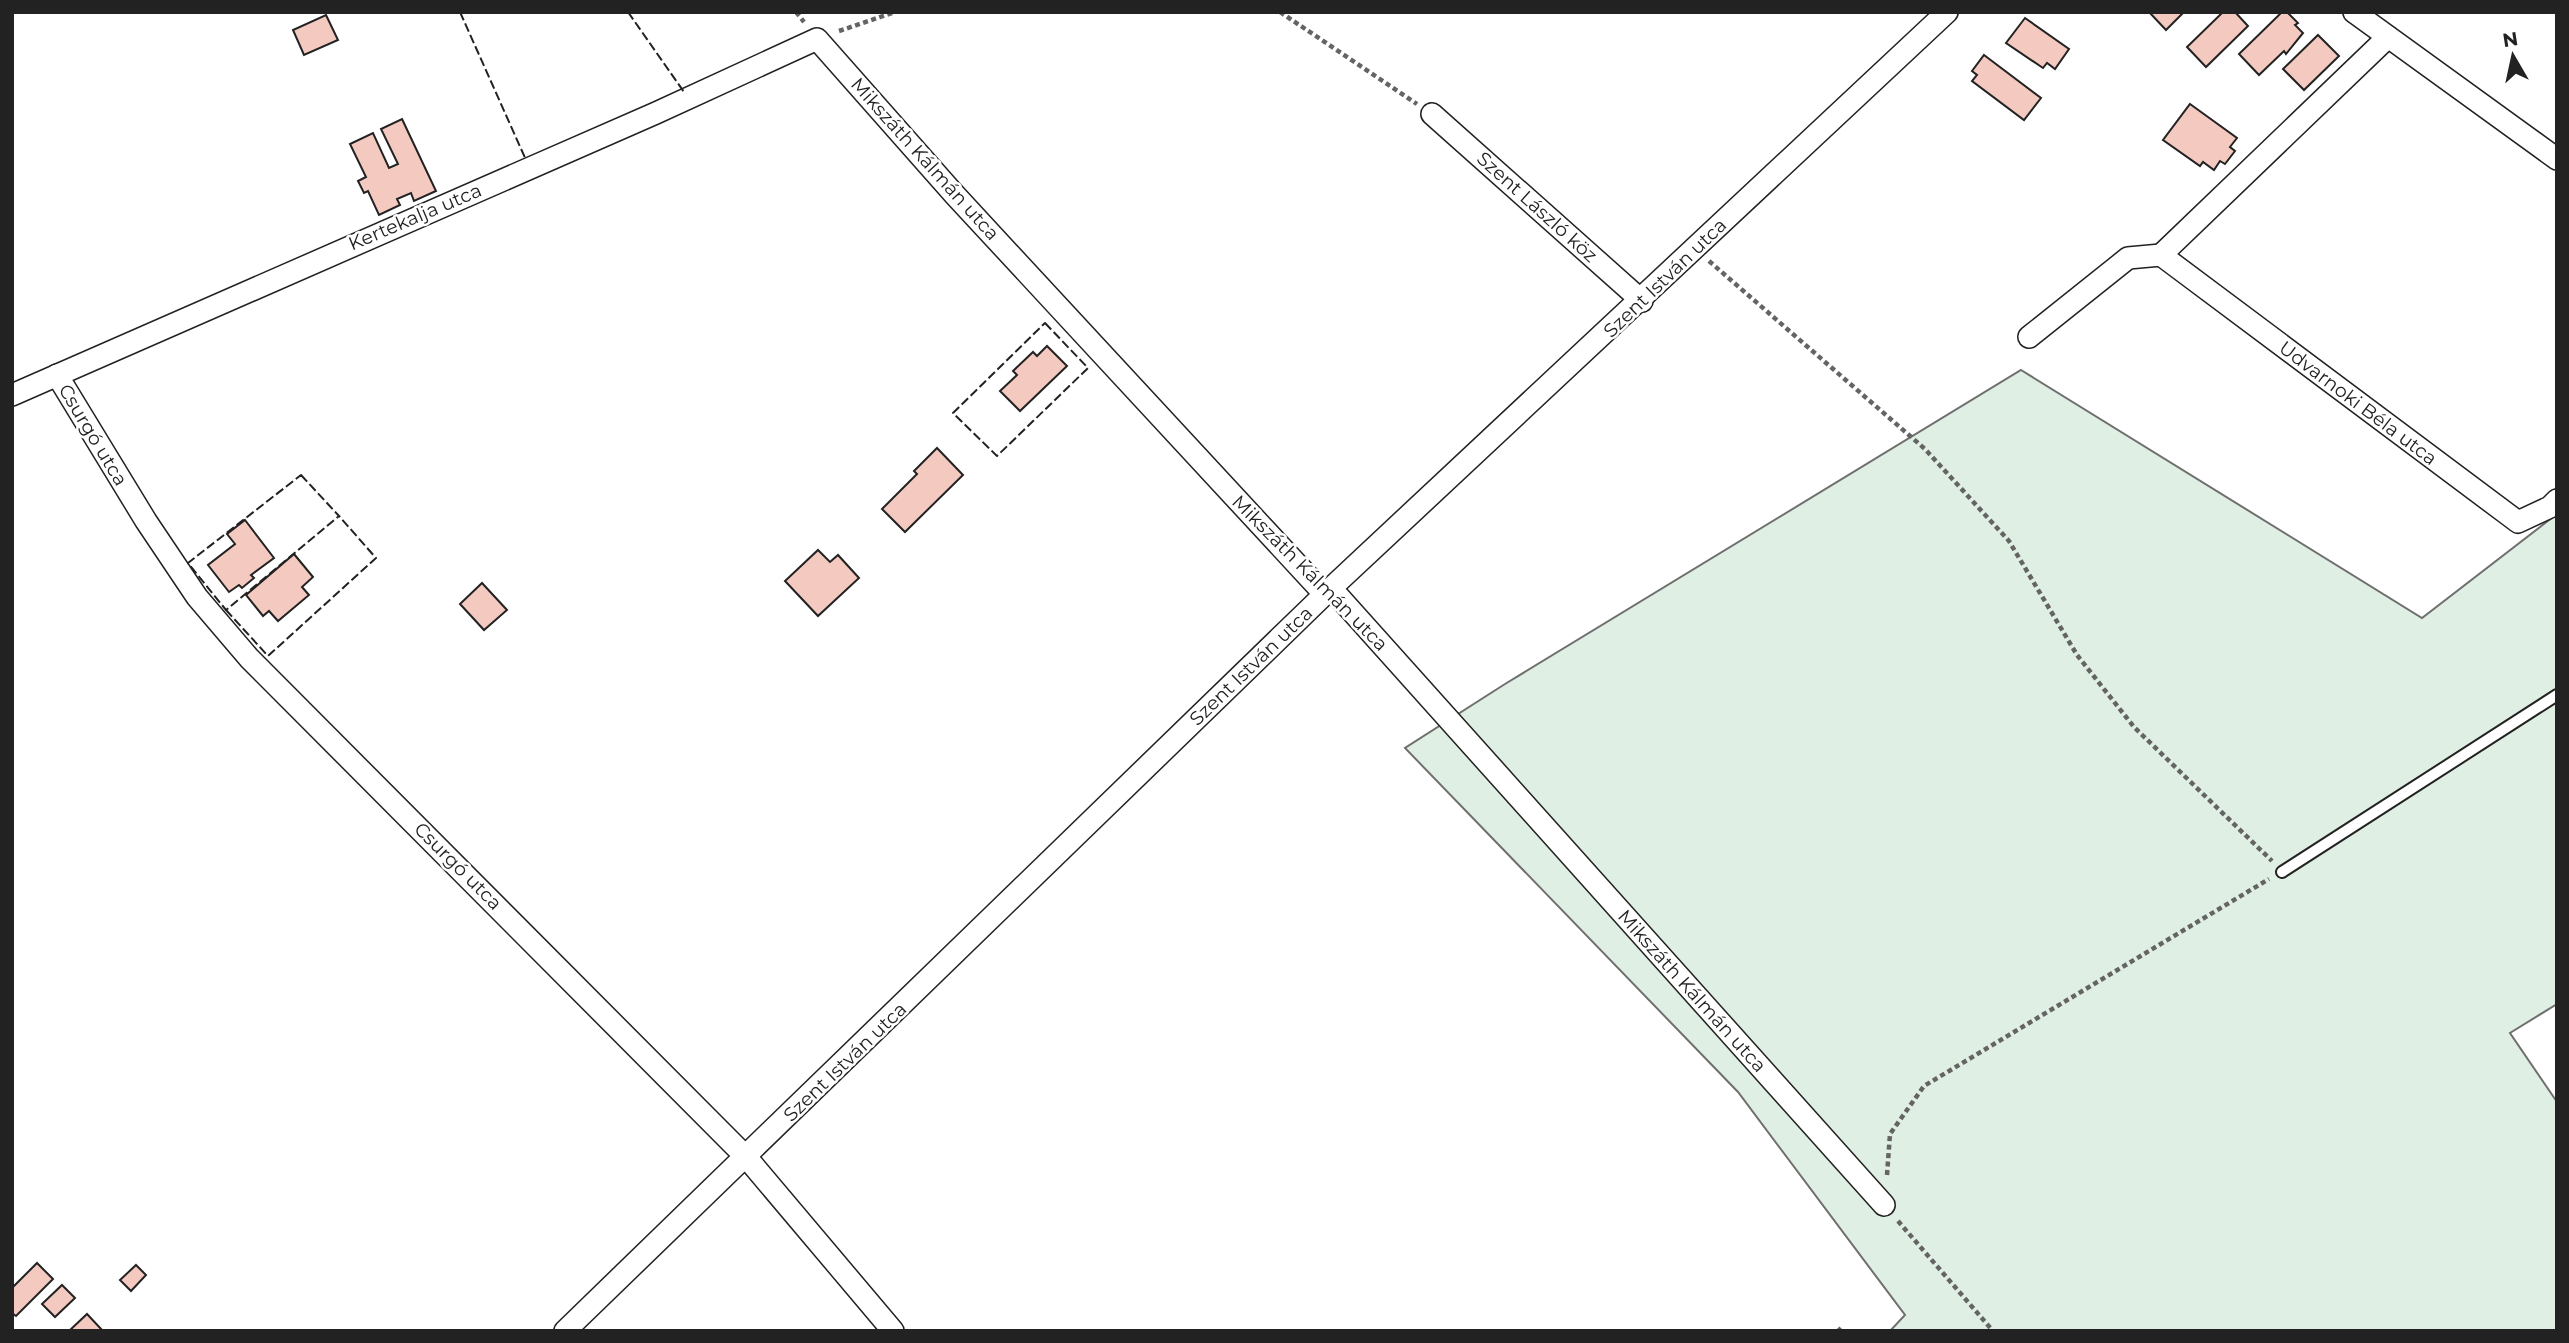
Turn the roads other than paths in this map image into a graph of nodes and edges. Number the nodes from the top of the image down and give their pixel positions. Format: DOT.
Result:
graph roads {
  1 [pos="1947,12"];
  2 [pos="2354,12"];
  3 [pos="2388,37"];
  4 [pos="817,39"];
  5 [pos="1432,114"];
  6 [pos="2557,159"];
  7 [pos="2161,255"];
  8 [pos="1642,301"];
  9 [pos="2029,337"];
  10 [pos="57,375"];
  11 [pos="12,395"];
  12 [pos="2557,500"];
  13 [pos="1328,591"];
  14 [pos="2557,695"];
  15 [pos="2282,872"];
  16 [pos="747,1158"];
  17 [pos="1884,1205"];
  18 [pos="880,1326"];
  19 [pos="565,1331"];
  1 -- 8 [label="street, Szent István utca"];
  2 -- 3 [label="street"];
  3 -- 6 [label="street"];
  3 -- 7 [label="street"];
  4 -- 10 [label="street, Kertekalja utca"];
  4 -- 13 [label="street, Mikszáth Kálmán utca"];
  5 -- 8 [label="street, Szent László köz"];
  7 -- 9 [label="street"];
  7 -- 12 [label="street, Udvarnoki Béla utca"];
  8 -- 13 [label="street, Szent István utca"];
  10 -- 11 [label="street, Kertekalja utca"];
  10 -- 16 [label="street, Csurgó utca"];
  13 -- 16 [label="street, Szent István utca"];
  13 -- 17 [label="street, Mikszáth Kálmán utca"];
  14 -- 15 [label="lane"];
  16 -- 18 [label="street, Csurgó utca"];
  16 -- 19 [label="street, Szent István utca"];
}
